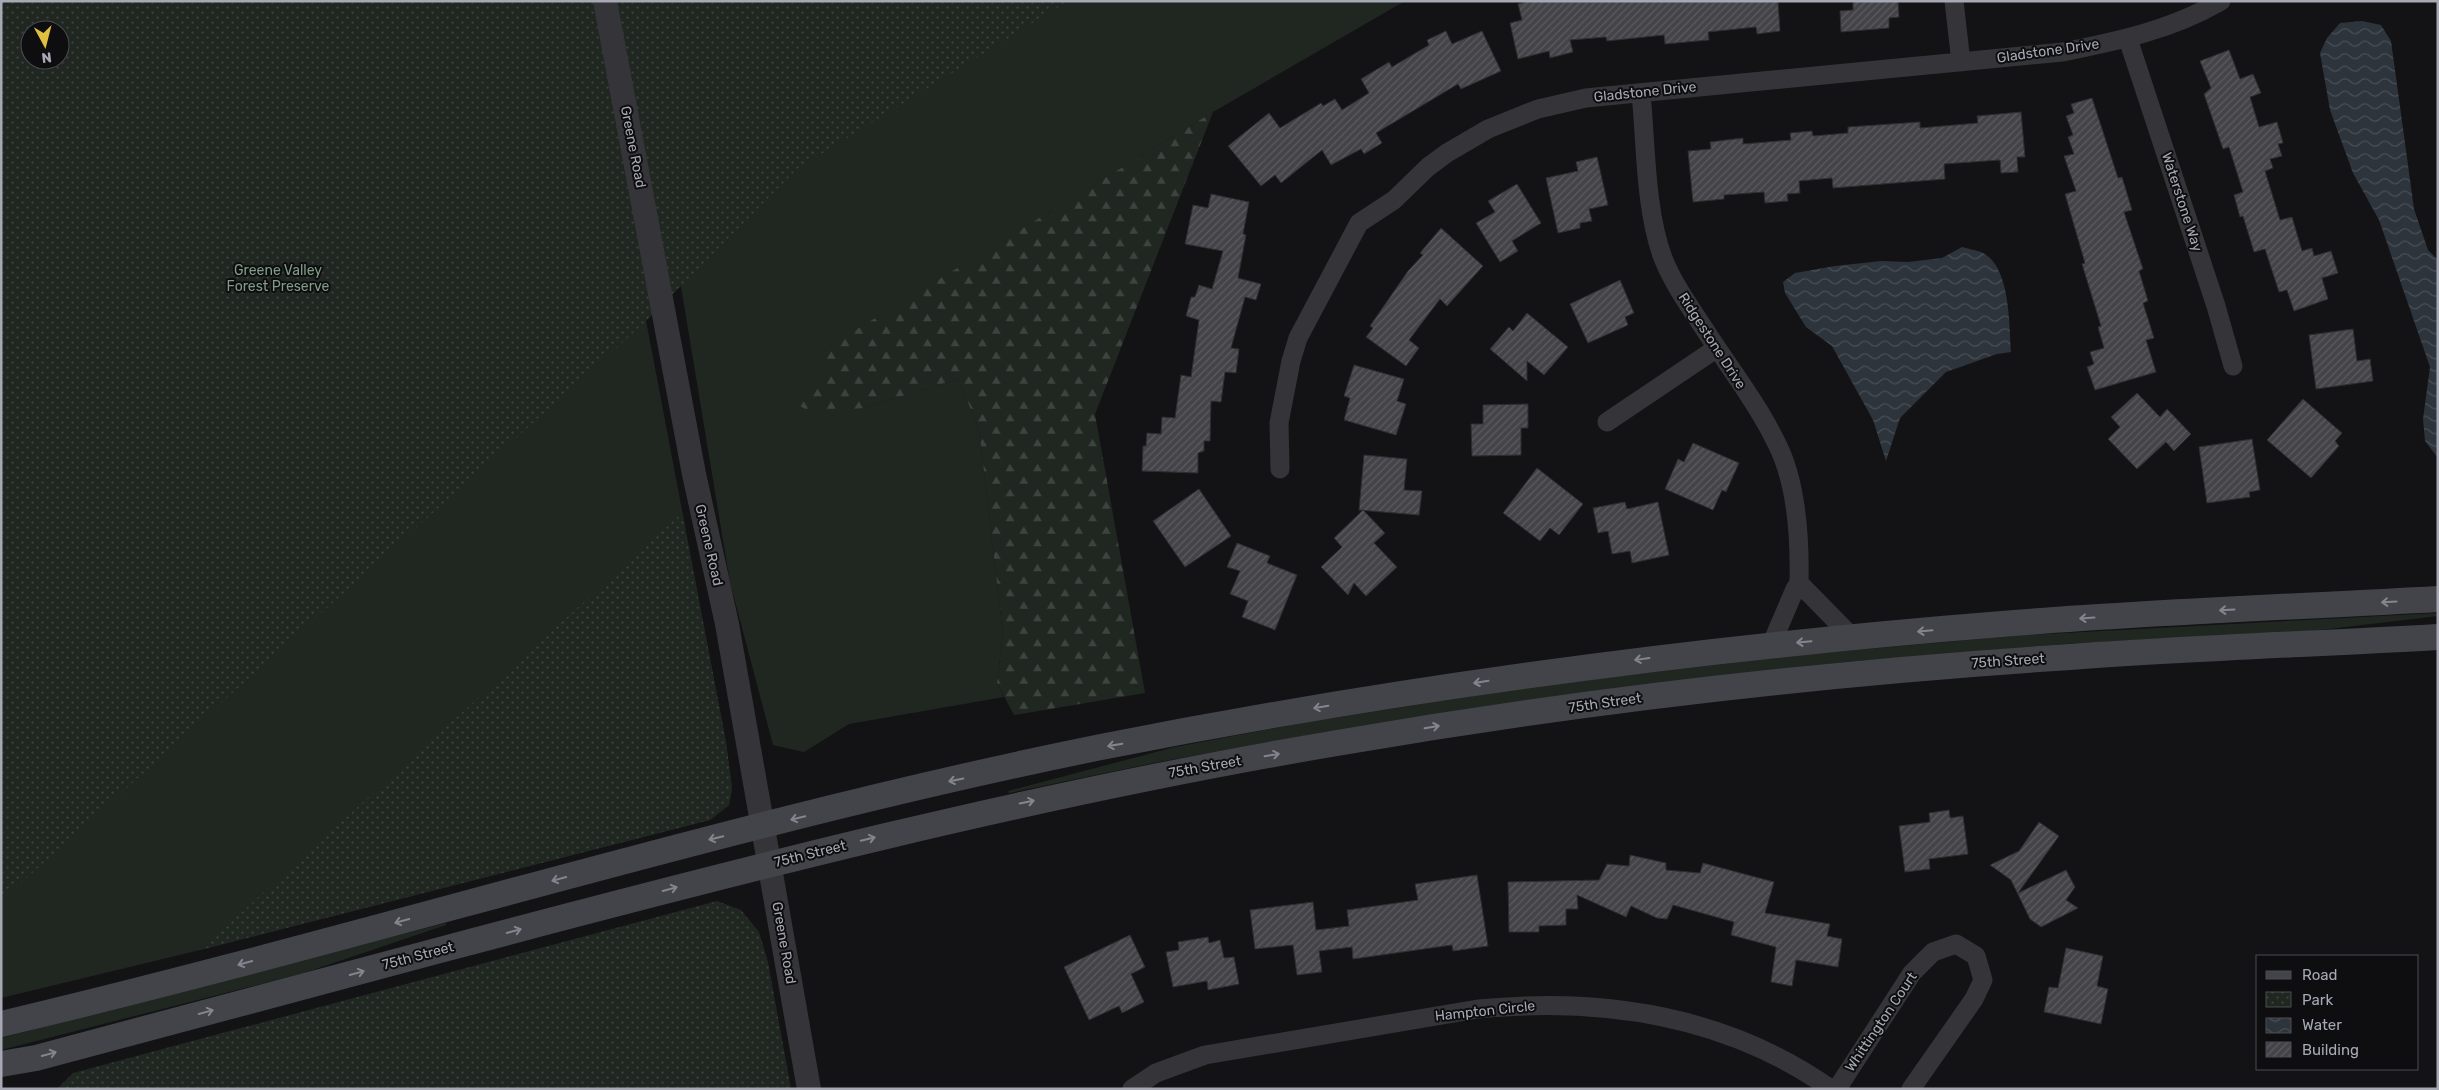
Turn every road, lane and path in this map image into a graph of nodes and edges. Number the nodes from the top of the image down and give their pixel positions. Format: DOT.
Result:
graph roads {
  1 [pos="605,1"];
  2 [pos="1954,1"];
  3 [pos="2221,1"];
  4 [pos="2128,39"];
  5 [pos="1961,62"];
  6 [pos="1641,93"];
  7 [pos="1717,348"];
  8 [pos="2233,366"];
  9 [pos="1607,422"];
  10 [pos="1280,469"];
  11 [pos="1799,583"];
  12 [pos="2438,599"];
  13 [pos="1852,637"];
  14 [pos="2438,637"];
  15 [pos="1771,645"];
  16 [pos="764,826"];
  17 [pos="770,863"];
  18 [pos="1,1024"];
  19 [pos="1,1064"];
  20 [pos="809,1089"];
  21 [pos="1132,1089"];
  22 [pos="1831,1089"];
  23 [pos="1837,1089"];
  24 [pos="1911,1089"];
  1 -- 16 [label="street, Greene Road"];
  2 -- 5 [label="street"];
  3 -- 4 [label="street, Gladstone Drive"];
  4 -- 5 [label="street, Gladstone Drive"];
  4 -- 8 [label="street, Waterstone Way"];
  5 -- 6 [label="street, Gladstone Drive"];
  6 -- 7 [label="street, Ridgestone Drive"];
  6 -- 10 [label="street, Gladstone Drive"];
  7 -- 9 [label="street"];
  7 -- 11 [label="street, Ridgestone Drive"];
  11 -- 13 [label="street"];
  11 -- 15 [label="street"];
  12 -- 13 [label="main road, one-way"];
  13 -- 15 [label="main road, one-way"];
  17 -- 14 [label="main road, 75th Street, one-way"];
  15 -- 16 [label="main road, one-way"];
  16 -- 17 [label="street, Greene Road"];
  16 -- 18 [label="main road, one-way"];
  19 -- 17 [label="main road, 75th Street, one-way"];
  17 -- 20 [label="street, Greene Road"];
  21 -- 22 [label="street, Hampton Circle"];
  23 -- 24 [label="street, Whittington Court"];
}
